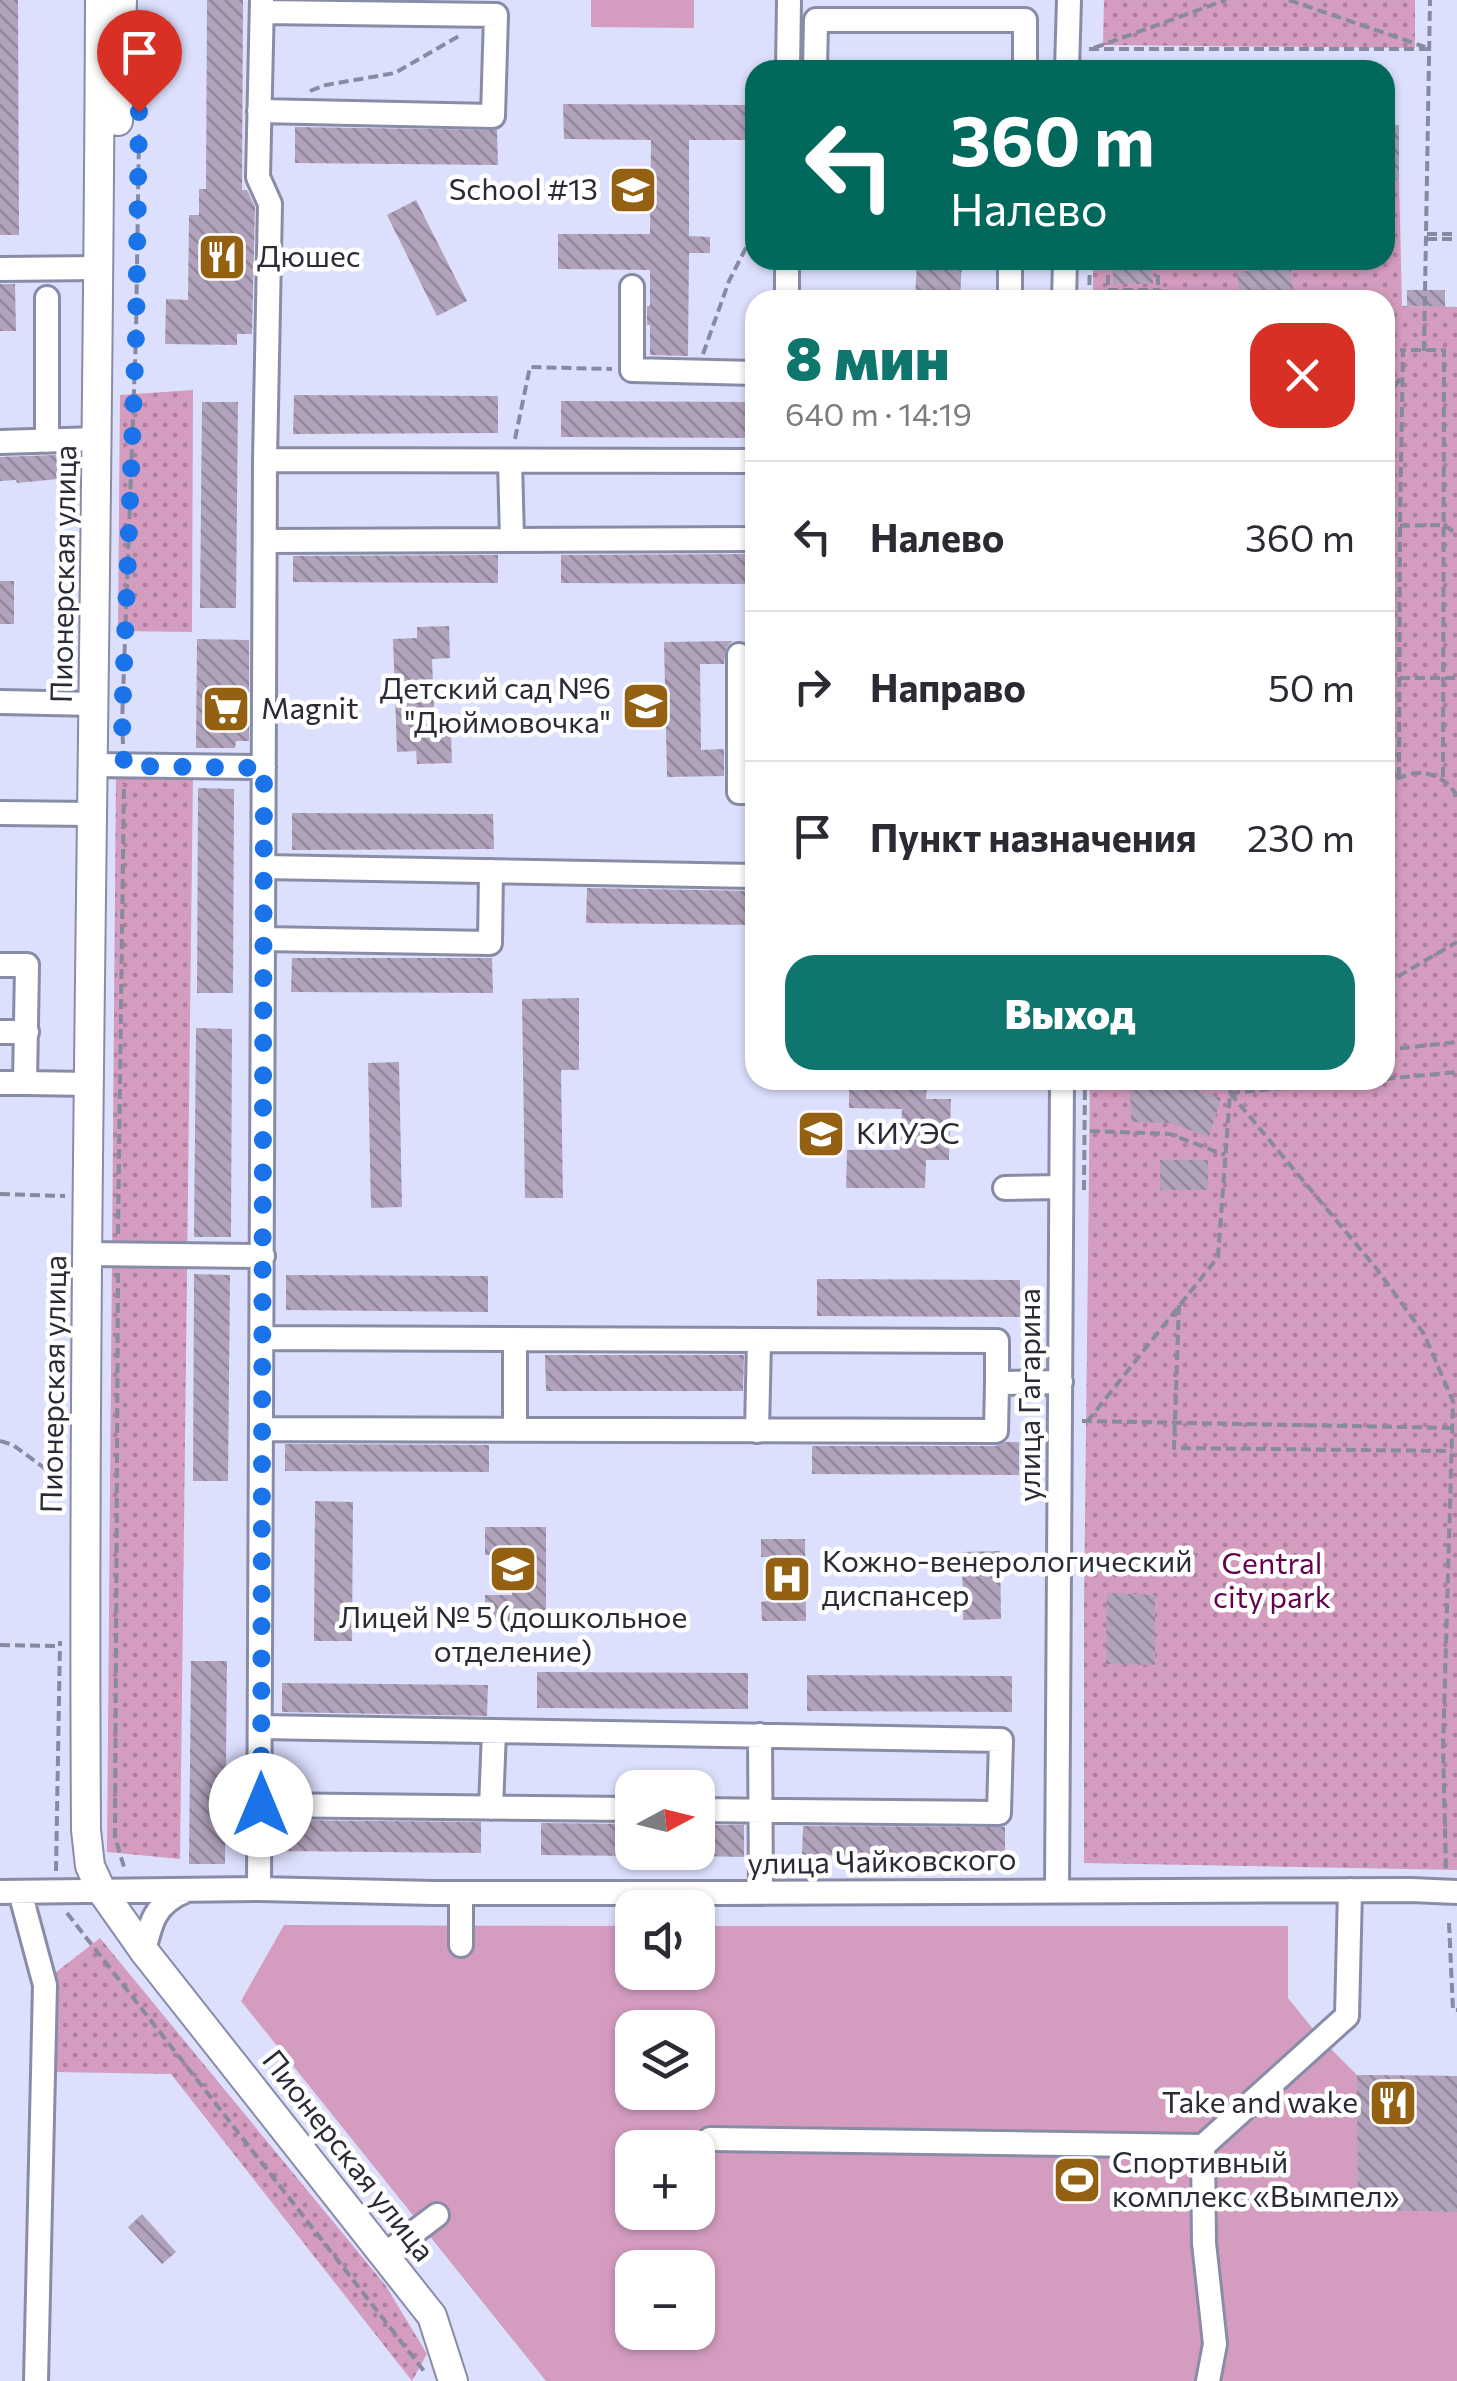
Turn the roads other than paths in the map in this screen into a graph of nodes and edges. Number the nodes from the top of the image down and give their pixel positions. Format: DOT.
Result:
graph roads {
  1 [pos="100,0"];
  2 [pos="122,0"];
  3 [pos="788,0"];
  4 [pos="1069,0"];
  5 [pos="262,6"];
  6 [pos="788,60"];
  7 [pos="815,60"];
  8 [pos="1025,60"];
  9 [pos="1067,60"];
  10 [pos="260,111"];
  11 [pos="99,268"];
  12 [pos="0,269"];
  13 [pos="632,287"];
  14 [pos="47,298"];
  15 [pos="745,372"];
  16 [pos="98,439"];
  17 [pos="47,440"];
  18 [pos="0,442"];
  19 [pos="265,460"];
  20 [pos="510,461"];
  21 [pos="745,462"];
  22 [pos="745,538"];
  23 [pos="512,540"];
  24 [pos="265,541"];
  25 [pos="739,655"];
  26 [pos="0,702"];
  27 [pos="95,704"];
  28 [pos="94,766"];
  29 [pos="264,768"];
  30 [pos="745,792"];
  31 [pos="0,813"];
  32 [pos="92,814"];
  33 [pos="264,867"];
  34 [pos="491,872"];
  35 [pos="745,876"];
  36 [pos="264,939"];
  37 [pos="0,965"];
  38 [pos="0,1032"];
  39 [pos="26,1032"];
  40 [pos="0,1083"];
  41 [pos="26,1083"];
  42 [pos="90,1084"];
  43 [pos="1062,1090"];
  44 [pos="1061,1187"];
  45 [pos="1004,1188"];
  46 [pos="88,1254"];
  47 [pos="263,1256"];
  48 [pos="262,1338"];
  49 [pos="515,1339"];
  50 [pos="759,1340"];
  51 [pos="1060,1382"];
  52 [pos="996,1383"];
  53 [pos="262,1429"];
  54 [pos="515,1430"];
  55 [pos="757,1430"];
  56 [pos="261,1726"];
  57 [pos="494,1731"];
  58 [pos="760,1735"];
  59 [pos="261,1805"];
  60 [pos="491,1808"];
  61 [pos="615,1809"];
  62 [pos="715,1810"];
  63 [pos="760,1810"];
  64 [pos="1451,1886"];
  65 [pos="259,1889"];
  66 [pos="101,1890"];
  67 [pos="188,1890"];
  68 [pos="1057,1890"];
  69 [pos="1350,1890"];
  70 [pos="10,1892"];
  71 [pos="461,1892"];
  72 [pos="761,1893"];
  73 [pos="461,1944"];
  74 [pos="144,1950"];
  75 [pos="715,2139"];
  76 [pos="1203,2146"];
  77 [pos="436,2214"];
  78 [pos="384,2255"];
  79 [pos="440,2378"];
  80 [pos="36,2381"];
  81 [pos="1208,2381"];
  1 -- 11 [label="main road, Пионерская улица"];
  2 -- 11 [label="main road, Пионерская улица"];
  3 -- 6 [label="street"];
  4 -- 9 [label="street"];
  5 -- 10 [label="street"];
  5 -- 10 [label="street"];
  7 -- 8 [label="street"];
  10 -- 19 [label="street"];
  11 -- 12 [label="street"];
  11 -- 16 [label="main road, Пионерская улица"];
  13 -- 15 [label="street"];
  14 -- 17 [label="street"];
  16 -- 17 [label="street"];
  16 -- 27 [label="main road, Пионерская улица"];
  17 -- 18 [label="street"];
  19 -- 20 [label="street"];
  19 -- 24 [label="street"];
  20 -- 21 [label="street"];
  20 -- 23 [label="street"];
  22 -- 23 [label="street"];
  23 -- 24 [label="street"];
  24 -- 29 [label="street"];
  25 -- 30 [label="street"];
  26 -- 27 [label="street"];
  27 -- 28 [label="main road, Пионерская улица"];
  28 -- 29 [label="street"];
  28 -- 32 [label="main road, Пионерская улица"];
  29 -- 33 [label="street"];
  31 -- 32 [label="street"];
  32 -- 42 [label="main road, Пионерская улица"];
  33 -- 34 [label="street"];
  33 -- 36 [label="street"];
  34 -- 35 [label="street"];
  34 -- 36 [label="street"];
  36 -- 47 [label="street"];
  37 -- 39 [label="street"];
  38 -- 39 [label="street"];
  39 -- 41 [label="street"];
  40 -- 41 [label="street"];
  41 -- 42 [label="street"];
  42 -- 46 [label="main road, Пионерская улица"];
  43 -- 44 [label="street, улица Гагарина"];
  44 -- 45 [label="street"];
  44 -- 51 [label="street, улица Гагарина"];
  46 -- 47 [label="street"];
  46 -- 66 [label="main road, Пионерская улица"];
  47 -- 48 [label="street"];
  48 -- 49 [label="street"];
  48 -- 53 [label="street"];
  49 -- 50 [label="street"];
  49 -- 54 [label="street"];
  50 -- 52 [label="street"];
  50 -- 55 [label="street"];
  51 -- 52 [label="street"];
  51 -- 68 [label="street, улица Гагарина"];
  52 -- 55 [label="street"];
  53 -- 54 [label="street"];
  53 -- 56 [label="street"];
  54 -- 55 [label="street"];
  56 -- 57 [label="street"];
  56 -- 59 [label="street"];
  57 -- 58 [label="street"];
  57 -- 60 [label="street"];
  58 -- 63 [label="street"];
  58 -- 63 [label="street"];
  59 -- 60 [label="street"];
  59 -- 65 [label="street"];
  60 -- 61 [label="street"];
  62 -- 63 [label="street"];
  63 -- 72 [label="street"];
  64 -- 69 [label="street, улица Чайковского"];
  65 -- 67 [label="street, улица Чайковского"];
  65 -- 71 [label="street, улица Чайковского"];
  66 -- 67 [label="street, улица Чайковского"];
  66 -- 70 [label="street, улица Чайковского"];
  66 -- 74 [label="main road, Пионерская улица"];
  67 -- 74 [label="street"];
  68 -- 69 [label="street, улица Чайковского"];
  68 -- 72 [label="street, улица Чайковского"];
  69 -- 76 [label="street"];
  70 -- 80 [label="street"];
  71 -- 72 [label="street, улица Чайковского"];
  71 -- 73 [label="street"];
  74 -- 78 [label="main road, Пионерская улица"];
  75 -- 76 [label="street"];
  76 -- 81 [label="street"];
  77 -- 78 [label="street"];
  78 -- 79 [label="main road, Пионерская улица"];
}
